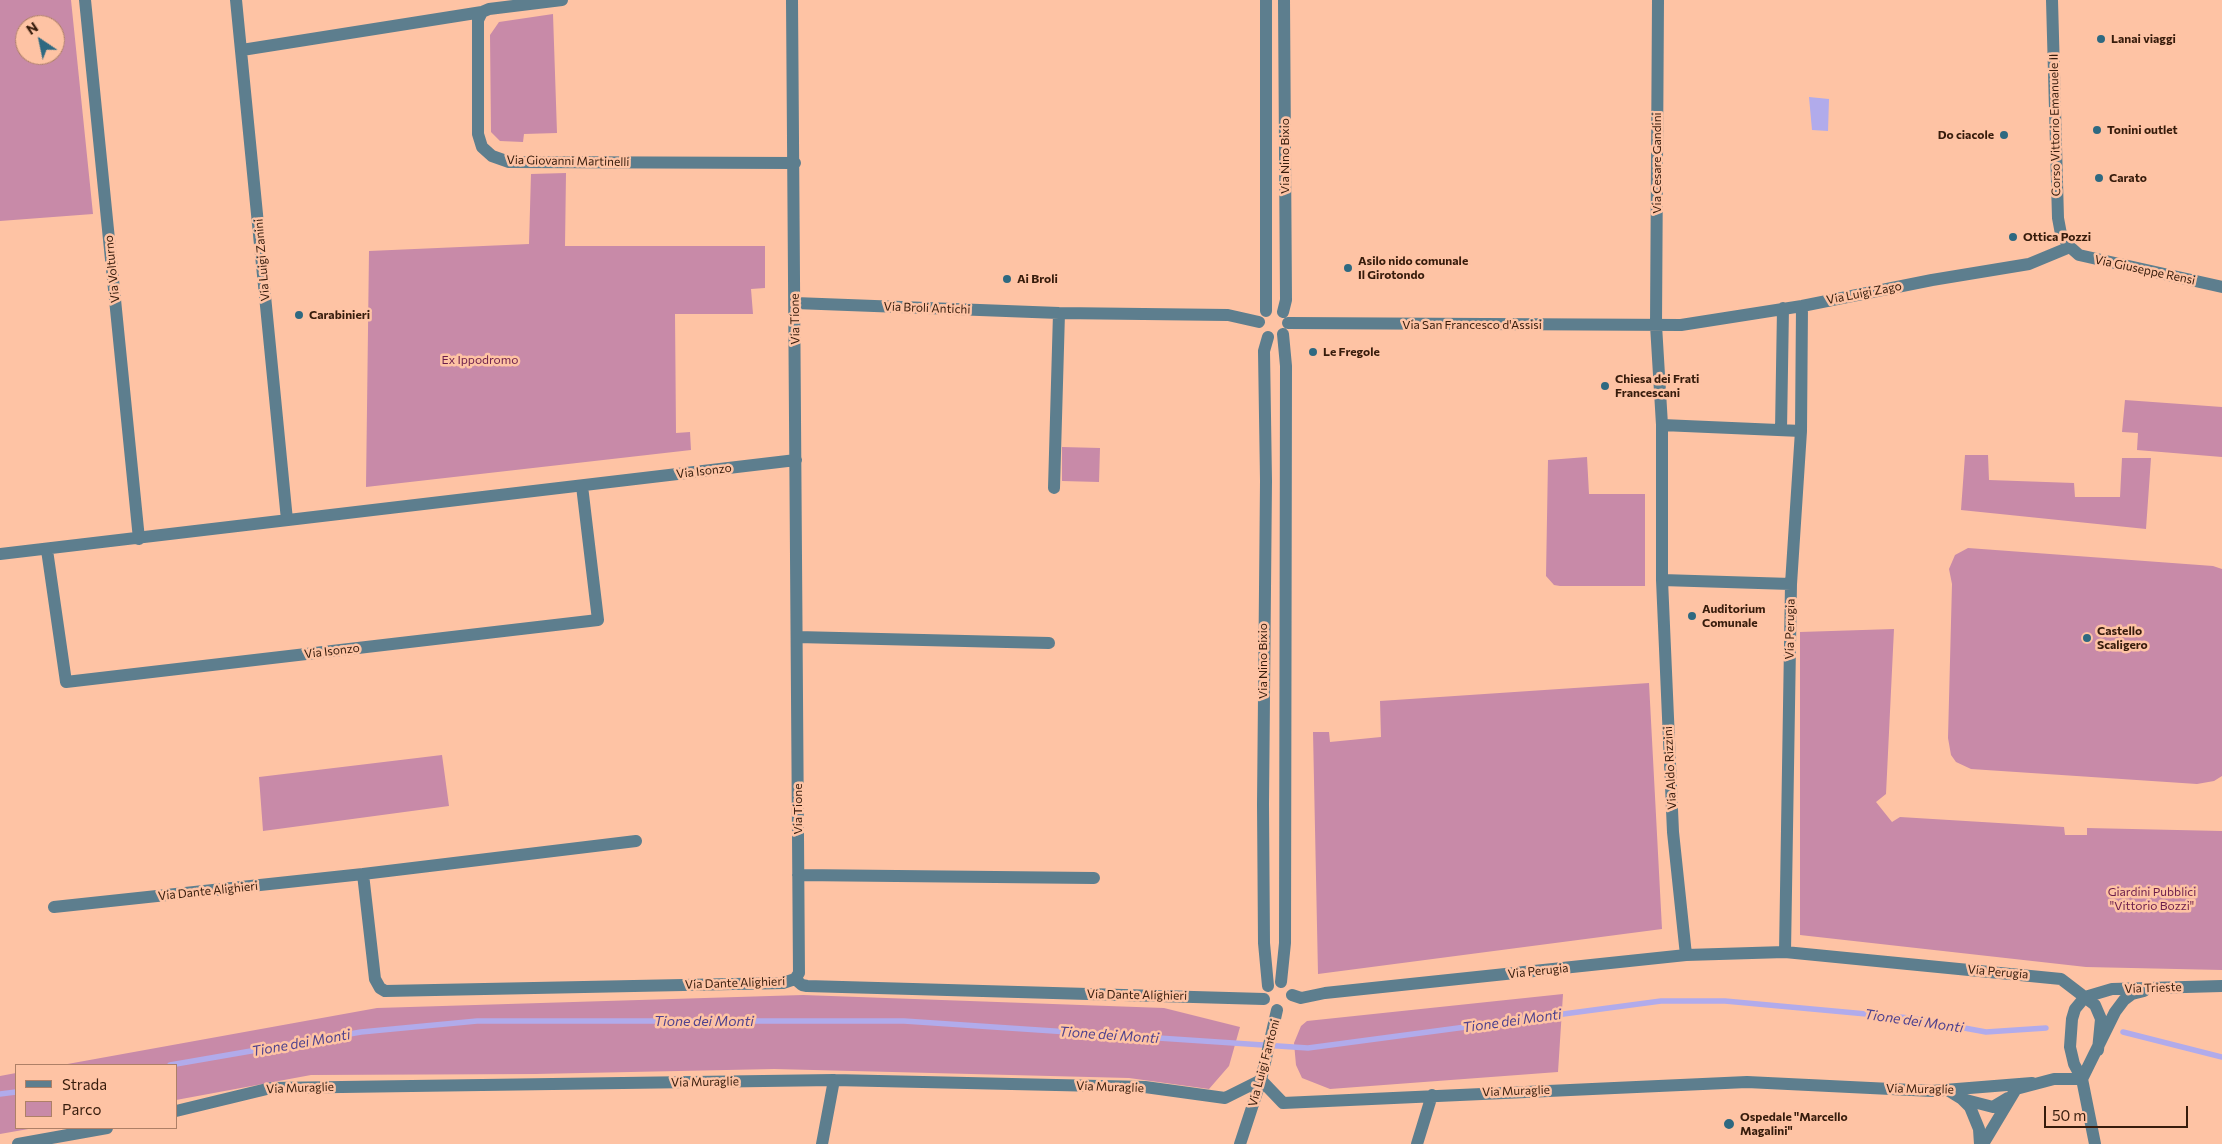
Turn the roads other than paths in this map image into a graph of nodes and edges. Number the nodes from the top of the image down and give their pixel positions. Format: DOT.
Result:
graph roads {
  1 [pos="85,0"];
  2 [pos="236,0"];
  3 [pos="562,0"];
  4 [pos="792,0"];
  5 [pos="1266,0"];
  6 [pos="1284,0"];
  7 [pos="1658,0"];
  8 [pos="2052,0"];
  9 [pos="482,12"];
  10 [pos="242,50"];
  11 [pos="795,163"];
  12 [pos="2070,247"];
  13 [pos="2222,287"];
  14 [pos="795,302"];
  15 [pos="1802,306"];
  16 [pos="1783,308"];
  17 [pos="1266,311"];
  18 [pos="1059,313"];
  19 [pos="1259,322"];
  20 [pos="1285,323"];
  21 [pos="1656,325"];
  22 [pos="1268,336"];
  23 [pos="1662,425"];
  24 [pos="1781,430"];
  25 [pos="1801,431"];
  26 [pos="796,460"];
  27 [pos="582,486"];
  28 [pos="1054,488"];
  29 [pos="287,520"];
  30 [pos="139,539"];
  31 [pos="47,550"];
  32 [pos="0,554"];
  33 [pos="1662,580"];
  34 [pos="1791,584"];
  35 [pos="797,638"];
  36 [pos="1049,643"];
  37 [pos="636,841"];
  38 [pos="363,874"];
  39 [pos="798,875"];
  40 [pos="1094,878"];
  41 [pos="54,907"];
  42 [pos="1785,952"];
  43 [pos="1686,955"];
  44 [pos="795,979"];
  45 [pos="1275,984"];
  46 [pos="2222,986"];
  47 [pos="2156,987"];
  48 [pos="1292,995"];
  49 [pos="2085,997"];
  50 [pos="1264,999"];
  51 [pos="1278,1010"];
  52 [pos="2098,1050"];
  53 [pos="2082,1079"];
  54 [pos="834,1080"];
  55 [pos="1261,1080"];
  56 [pos="2032,1083"];
  57 [pos="1949,1091"];
  58 [pos="1432,1095"];
  59 [pos="2008,1098"];
  60 [pos="1962,1099"];
  61 [pos="178,1111"];
  62 [pos="101,1129"];
  63 [pos="18,1144"];
  64 [pos="822,1144"];
  65 [pos="1240,1144"];
  66 [pos="1417,1144"];
  67 [pos="1981,1144"];
  68 [pos="2095,1144"];
  1 -- 30 [label="street, Via Volturno"];
  2 -- 10 [label="street, Via Luigi Zanini"];
  3 -- 9 [label="street"];
  4 -- 11 [label="street, Via Tione"];
  5 -- 17 [label="street, Via Nino Bixio"];
  6 -- 20 [label="street, Via Nino Bixio"];
  7 -- 21 [label="street, Via Cesare Gandini"];
  8 -- 12 [label="street, Corso Vittorio Emanuele II"];
  9 -- 10 [label="street"];
  9 -- 11 [label="street, Via Giovanni Martinelli"];
  10 -- 29 [label="street, Via Luigi Zanini"];
  11 -- 14 [label="street, Via Tione"];
  12 -- 13 [label="street, Via Giuseppe Rensi"];
  12 -- 15 [label="street, Via Luigi Zago"];
  14 -- 18 [label="street, Via Broli Antichi"];
  14 -- 26 [label="street, Via Tione"];
  15 -- 16 [label="street, Via Luigi Zago"];
  15 -- 25 [label="street, Via Perugia"];
  16 -- 21 [label="street, Via Luigi Zago"];
  16 -- 24 [label="street"];
  17 -- 19 [label="street"];
  17 -- 20 [label="street"];
  18 -- 19 [label="street, Via Broli Antichi"];
  18 -- 28 [label="street"];
  19 -- 22 [label="street"];
  20 -- 21 [label="street, Via San Francesco d'Assisi"];
  20 -- 22 [label="street"];
  20 -- 45 [label="street, Via Nino Bixio"];
  21 -- 23 [label="street, Via Aldo Rizzini"];
  22 -- 45 [label="street, Via Nino Bixio"];
  23 -- 24 [label="street"];
  23 -- 33 [label="street, Via Aldo Rizzini"];
  24 -- 25 [label="street"];
  25 -- 34 [label="street, Via Perugia"];
  26 -- 27 [label="street, Via Isonzo"];
  26 -- 35 [label="street, Via Tione"];
  27 -- 29 [label="street, Via Isonzo"];
  27 -- 31 [label="street, Via Isonzo"];
  29 -- 30 [label="street, Via Isonzo"];
  30 -- 31 [label="street, Via Isonzo"];
  31 -- 32 [label="street, Via Isonzo"];
  33 -- 34 [label="street"];
  33 -- 43 [label="street, Via Aldo Rizzini"];
  34 -- 42 [label="street, Via Perugia"];
  35 -- 36 [label="street"];
  35 -- 39 [label="street, Via Tione"];
  37 -- 38 [label="street, Via Dante Alighieri"];
  38 -- 41 [label="street, Via Dante Alighieri"];
  38 -- 44 [label="street, Via Dante Alighieri"];
  39 -- 40 [label="street"];
  39 -- 44 [label="street, Via Tione"];
  42 -- 43 [label="street, Via Perugia"];
  42 -- 49 [label="street, Via Perugia"];
  43 -- 48 [label="street, Via Perugia"];
  44 -- 50 [label="street, Via Dante Alighieri"];
  45 -- 48 [label="street"];
  45 -- 50 [label="street"];
  46 -- 47 [label="street, Via Trieste"];
  47 -- 49 [label="street, Via Trieste"];
  47 -- 52 [label="street"];
  48 -- 51 [label="street"];
  49 -- 52 [label="street, Via Perugia"];
  49 -- 53 [label="street"];
  50 -- 51 [label="street"];
  51 -- 55 [label="street, Via Luigi Fantoni"];
  52 -- 53 [label="street"];
  53 -- 56 [label="street, Via Muraglie"];
  53 -- 68 [label="street"];
  54 -- 55 [label="street, Via Muraglie"];
  54 -- 61 [label="street, Via Muraglie"];
  54 -- 64 [label="street"];
  55 -- 58 [label="street, Via Muraglie"];
  55 -- 65 [label="street, Via Luigi Fantoni"];
  56 -- 57 [label="street, Via Muraglie"];
  56 -- 59 [label="street"];
  57 -- 58 [label="street, Via Muraglie"];
  57 -- 60 [label="street"];
  58 -- 66 [label="street"];
  59 -- 60 [label="street, Via Muraglie"];
  59 -- 67 [label="street"];
  60 -- 67 [label="street"];
  62 -- 63 [label="street"];
}
